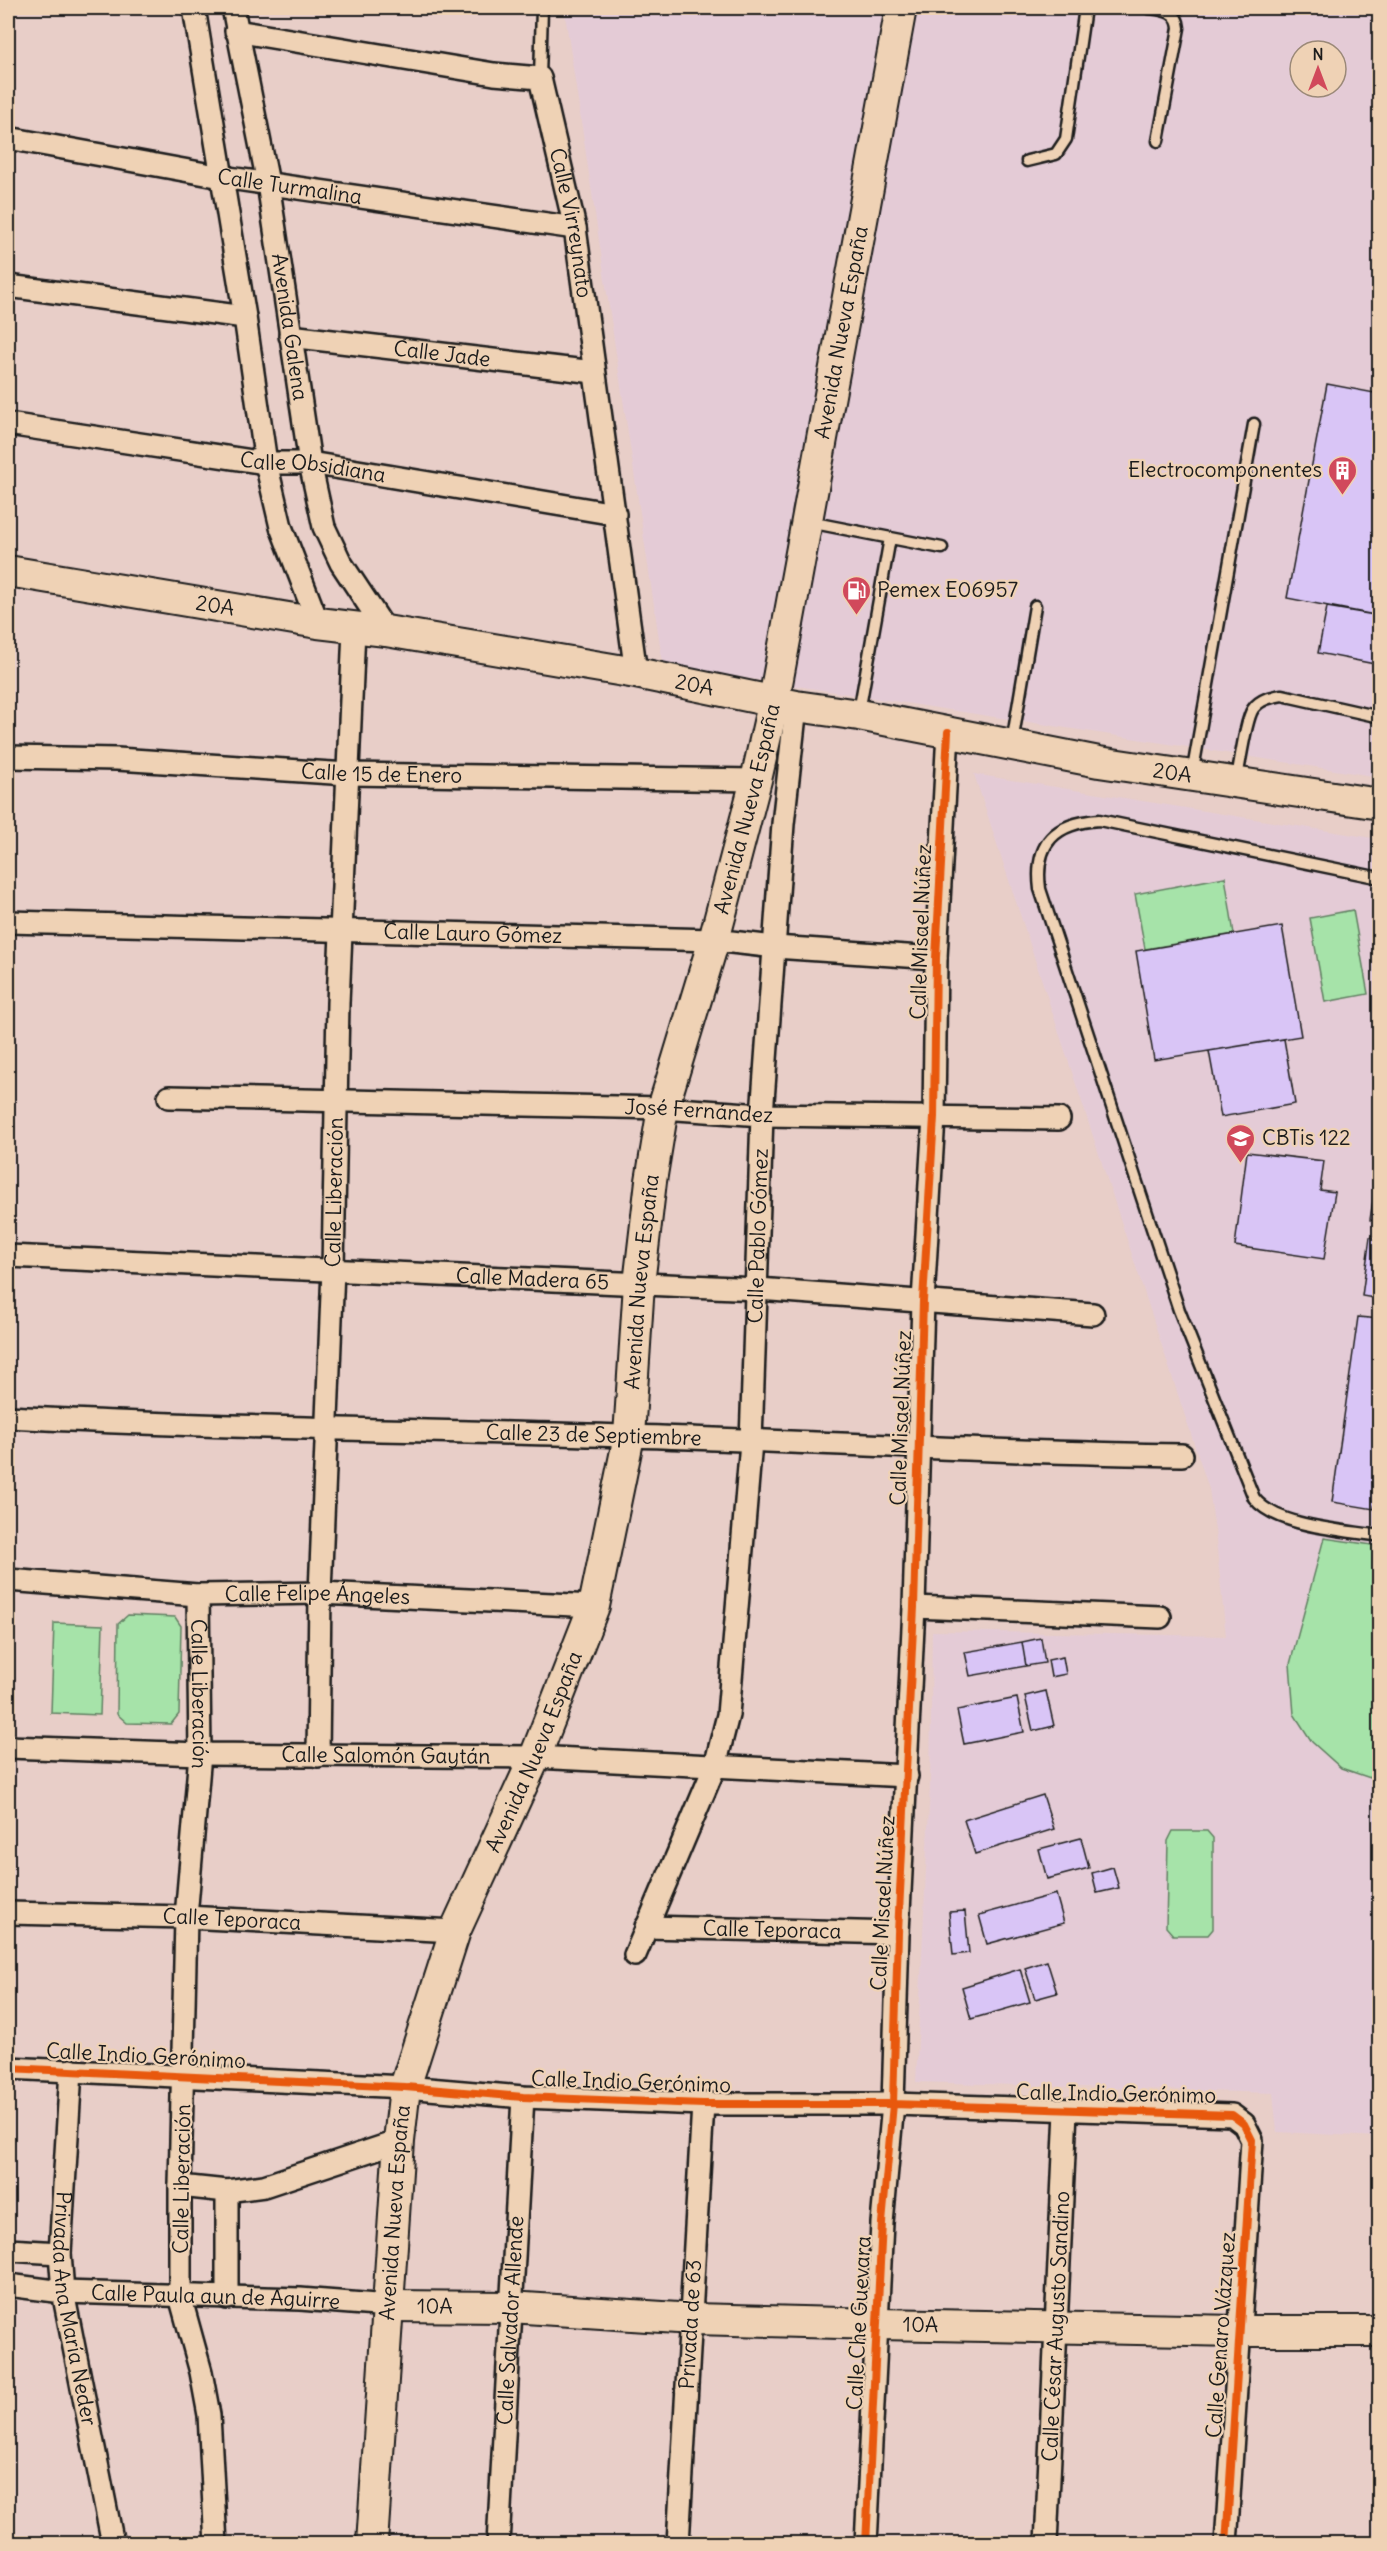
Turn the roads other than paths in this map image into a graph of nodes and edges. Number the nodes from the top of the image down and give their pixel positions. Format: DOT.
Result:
graph roads {
  1 [pos="194,8"];
  2 [pos="233,8"];
  3 [pos="542,8"];
  4 [pos="900,8"];
  5 [pos="1085,8"];
  6 [pos="1149,8"];
  7 [pos="236,31"];
  8 [pos="540,78"];
  9 [pos="8,138"];
  10 [pos="1158,141"];
  11 [pos="1027,161"];
  12 [pos="222,177"];
  13 [pos="268,183"];
  14 [pos="575,228"];
  15 [pos="8,286"];
  16 [pos="245,317"];
  17 [pos="290,336"];
  18 [pos="594,372"];
  19 [pos="8,424"];
  20 [pos="1254,424"];
  21 [pos="266,463"];
  22 [pos="310,463"];
  23 [pos="615,514"];
  24 [pos="806,522"];
  25 [pos="890,538"];
  26 [pos="942,548"];
  27 [pos="8,571"];
  28 [pos="1035,606"];
  29 [pos="318,623"];
  30 [pos="354,628"];
  31 [pos="386,631"];
  32 [pos="636,673"];
  33 [pos="785,703"];
  34 [pos="859,715"];
  35 [pos="1380,717"];
  36 [pos="948,732"];
  37 [pos="1012,743"];
  38 [pos="8,757"];
  39 [pos="348,774"];
  40 [pos="1192,776"];
  41 [pos="756,780"];
  42 [pos="1236,782"];
  43 [pos="1380,804"];
  44 [pos="1380,878"];
  45 [pos="8,922"];
  46 [pos="342,929"];
  47 [pos="714,940"];
  48 [pos="775,947"];
  49 [pos="936,958"];
  50 [pos="170,1097"];
  51 [pos="337,1101"];
  52 [pos="663,1108"];
  53 [pos="762,1115"];
  54 [pos="934,1117"];
  55 [pos="1059,1119"];
  56 [pos="8,1256"];
  57 [pos="333,1269"];
  58 [pos="639,1284"];
  59 [pos="758,1289"];
  60 [pos="923,1300"];
  61 [pos="1093,1314"];
  62 [pos="8,1417"];
  63 [pos="326,1430"];
  64 [pos="629,1436"];
  65 [pos="751,1442"];
  66 [pos="917,1449"];
  67 [pos="1182,1455"];
  68 [pos="1380,1536"];
  69 [pos="8,1580"];
  70 [pos="320,1593"];
  71 [pos="198,1595"];
  72 [pos="594,1605"];
  73 [pos="914,1606"];
  74 [pos="1160,1617"];
  75 [pos="8,1747"];
  76 [pos="200,1754"];
  77 [pos="318,1756"];
  78 [pos="535,1757"];
  79 [pos="716,1766"];
  80 [pos="907,1776"];
  81 [pos="8,1913"];
  82 [pos="186,1917"];
  83 [pos="646,1927"];
  84 [pos="455,1931"];
  85 [pos="898,1934"];
  86 [pos="635,1955"];
  87 [pos="8,2068"];
  88 [pos="71,2070"];
  89 [pos="184,2075"];
  90 [pos="405,2087"];
  91 [pos="523,2097"];
  92 [pos="703,2104"];
  93 [pos="893,2104"];
  94 [pos="1066,2111"];
  95 [pos="1248,2128"];
  96 [pos="399,2141"];
  97 [pos="180,2186"];
  98 [pos="227,2191"];
  99 [pos="8,2250"];
  100 [pos="60,2253"];
  101 [pos="8,2285"];
  102 [pos="63,2292"];
  103 [pos="180,2296"];
  104 [pos="227,2298"];
  105 [pos="389,2306"];
  106 [pos="510,2307"];
  107 [pos="693,2319"];
  108 [pos="878,2324"];
  109 [pos="1057,2327"];
  110 [pos="1239,2331"];
  111 [pos="1380,2331"];
  112 [pos="113,2544"];
  113 [pos="216,2544"];
  114 [pos="372,2544"];
  115 [pos="498,2544"];
  116 [pos="678,2544"];
  117 [pos="866,2544"];
  118 [pos="1046,2544"];
  119 [pos="1226,2544"];
  1 -- 12 [label="street, Avenida Galena"];
  2 -- 7 [label="street, Avenida Galena"];
  3 -- 8 [label="lane"];
  4 -- 24 [label="main road, Avenida Nueva España"];
  5 -- 11 [label="lane"];
  6 -- 10 [label="lane"];
  7 -- 8 [label="street"];
  7 -- 13 [label="street, Avenida Galena"];
  8 -- 14 [label="street, Calle Virreynato"];
  9 -- 12 [label="street, Calle Turmalina"];
  12 -- 13 [label="street, Calle Turmalina"];
  12 -- 16 [label="street, Avenida Galena"];
  13 -- 14 [label="street, Calle Turmalina"];
  13 -- 17 [label="street, Avenida Galena"];
  14 -- 18 [label="street, Calle Virreynato"];
  15 -- 16 [label="street"];
  16 -- 21 [label="street, Avenida Galena"];
  17 -- 18 [label="street, Calle Jade"];
  17 -- 22 [label="street, Avenida Galena"];
  18 -- 23 [label="street, Calle Virreynato"];
  19 -- 21 [label="street, Calle Obsidiana"];
  20 -- 40 [label="lane"];
  21 -- 22 [label="street, Calle Obsidiana"];
  21 -- 29 [label="street, Avenida Galena"];
  22 -- 23 [label="street, Calle Obsidiana"];
  22 -- 31 [label="street, Avenida Galena"];
  23 -- 32 [label="street, Calle Virreynato"];
  24 -- 25 [label="lane"];
  24 -- 33 [label="main road, Avenida Nueva España"];
  25 -- 26 [label="lane"];
  25 -- 34 [label="lane"];
  27 -- 29 [label="main road, 20A"];
  28 -- 37 [label="lane"];
  29 -- 30 [label="main road, 20A"];
  30 -- 31 [label="main road, 20A"];
  30 -- 39 [label="street, Calle Liberación"];
  31 -- 32 [label="main road, 20A"];
  32 -- 33 [label="main road, 20A"];
  33 -- 34 [label="main road, 20A"];
  33 -- 41 [label="main road, Avenida Nueva España"];
  33 -- 48 [label="street, Calle Pablo Gómez"];
  34 -- 36 [label="main road, 20A"];
  35 -- 42 [label="lane"];
  36 -- 37 [label="main road, 20A"];
  36 -- 49 [label="street, Calle Misael Núñez"];
  37 -- 40 [label="main road, 20A"];
  38 -- 39 [label="street, Calle 15 de Enero"];
  39 -- 41 [label="street, Calle 15 de Enero"];
  39 -- 46 [label="street, Calle Liberación"];
  40 -- 42 [label="main road, 20A"];
  41 -- 47 [label="main road, Avenida Nueva España"];
  42 -- 43 [label="main road, 20A"];
  44 -- 68 [label="lane"];
  45 -- 46 [label="street, Calle Lauro Gómez"];
  46 -- 47 [label="street, Calle Lauro Gómez"];
  46 -- 51 [label="street, Calle Liberación"];
  47 -- 48 [label="street, Calle Lauro Gómez"];
  47 -- 52 [label="main road, Avenida Nueva España"];
  48 -- 49 [label="street, Calle Lauro Gómez"];
  48 -- 53 [label="street, Calle Pablo Gómez"];
  49 -- 54 [label="street, Calle Misael Núñez"];
  50 -- 51 [label="street, José Fernández"];
  51 -- 52 [label="street, José Fernández"];
  51 -- 57 [label="street, Calle Liberación"];
  52 -- 53 [label="street, José Fernández"];
  52 -- 58 [label="main road, Avenida Nueva España"];
  53 -- 54 [label="street, José Fernández"];
  53 -- 59 [label="street, Calle Pablo Gómez"];
  54 -- 55 [label="street, José Fernández"];
  54 -- 60 [label="street, Calle Misael Núñez"];
  56 -- 57 [label="street, Calle Madera 65"];
  57 -- 58 [label="street, Calle Madera 65"];
  57 -- 63 [label="street, Calle Liberación"];
  58 -- 59 [label="street, Calle Madera 65"];
  58 -- 64 [label="main road, Avenida Nueva España"];
  59 -- 60 [label="street, Calle Madera 65"];
  59 -- 65 [label="street, Calle Pablo Gómez"];
  60 -- 61 [label="street, Calle Madera 65"];
  60 -- 66 [label="street, Calle Misael Núñez"];
  62 -- 63 [label="street, Calle 23 de Septiembre"];
  63 -- 64 [label="street, Calle 23 de Septiembre"];
  63 -- 70 [label="street, Calle Liberación"];
  64 -- 65 [label="street, Calle 23 de Septiembre"];
  64 -- 72 [label="main road, Avenida Nueva España"];
  65 -- 66 [label="street, Calle 23 de Septiembre"];
  65 -- 79 [label="street, Calle Pablo Gómez"];
  66 -- 67 [label="street, Calle 23 de Septiembre"];
  66 -- 73 [label="street, Calle Misael Núñez"];
  69 -- 71 [label="street, Calle Felipe Ángeles"];
  70 -- 71 [label="street, Calle Felipe Ángeles"];
  70 -- 72 [label="street, Calle Felipe Ángeles"];
  70 -- 77 [label="street, Calle Liberación"];
  71 -- 76 [label="street, Calle Liberación"];
  72 -- 78 [label="main road, Avenida Nueva España"];
  73 -- 74 [label="street"];
  73 -- 80 [label="street, Calle Misael Núñez"];
  75 -- 76 [label="street, Calle Salomón Gaytán"];
  76 -- 77 [label="street, Calle Salomón Gaytán"];
  76 -- 82 [label="street, Calle Liberación"];
  77 -- 78 [label="street, Calle Salomón Gaytán"];
  78 -- 79 [label="street, Calle Salomón Gaytán"];
  78 -- 84 [label="main road, Avenida Nueva España"];
  79 -- 80 [label="street, Calle Salomón Gaytán"];
  79 -- 83 [label="street"];
  80 -- 85 [label="street, Calle Misael Núñez"];
  81 -- 82 [label="street, Calle Teporaca"];
  82 -- 84 [label="street, Calle Teporaca"];
  82 -- 89 [label="street, Calle Liberación"];
  83 -- 85 [label="street, Calle Teporaca"];
  83 -- 86 [label="street"];
  84 -- 90 [label="main road, Avenida Nueva España"];
  85 -- 93 [label="street, Calle Misael Núñez"];
  87 -- 88 [label="street, Calle Indio Gerónimo"];
  88 -- 89 [label="street, Calle Indio Gerónimo"];
  88 -- 100 [label="street, Privada Ana María Neder"];
  89 -- 90 [label="street, Calle Indio Gerónimo"];
  89 -- 97 [label="street, Calle Liberación"];
  90 -- 91 [label="street, Calle Indio Gerónimo"];
  90 -- 96 [label="main road, Avenida Nueva España"];
  91 -- 92 [label="street, Calle Indio Gerónimo"];
  91 -- 106 [label="street, Calle Salvador Allende"];
  92 -- 93 [label="street, Calle Indio Gerónimo"];
  92 -- 107 [label="street, Privada de 63"];
  93 -- 94 [label="street, Calle Indio Gerónimo"];
  93 -- 108 [label="street, Calle Che Guevara"];
  94 -- 95 [label="street, Calle Indio Gerónimo"];
  94 -- 109 [label="street, Calle César Augusto Sandino"];
  95 -- 110 [label="street, Calle Genaro Vázquez"];
  96 -- 98 [label="street"];
  96 -- 105 [label="main road, Avenida Nueva España"];
  97 -- 98 [label="street"];
  97 -- 103 [label="street, Calle Liberación"];
  98 -- 104 [label="street"];
  99 -- 100 [label="street"];
  100 -- 102 [label="street, Privada Ana María Neder"];
  101 -- 102 [label="street, Calle Paula aun de Aguirre"];
  102 -- 103 [label="street, Calle Paula aun de Aguirre"];
  102 -- 112 [label="street, Privada Ana María Neder"];
  103 -- 104 [label="street, Calle Paula aun de Aguirre"];
  103 -- 113 [label="street, Calle Liberación"];
  104 -- 105 [label="street, Calle Paula aun de Aguirre"];
  105 -- 106 [label="main road, 10A"];
  105 -- 114 [label="main road, Avenida Nueva España"];
  106 -- 107 [label="main road, 10A"];
  106 -- 115 [label="street, Calle Salvador Allende"];
  107 -- 108 [label="main road, 10A"];
  107 -- 116 [label="street, Privada de 63"];
  108 -- 109 [label="main road, 10A"];
  108 -- 117 [label="street, Calle Che Guevara"];
  109 -- 110 [label="main road, 10A"];
  109 -- 118 [label="street, Calle César Augusto Sandino"];
  110 -- 111 [label="main road, 10A"];
  110 -- 119 [label="street, Calle Genaro Vázquez"];
}
